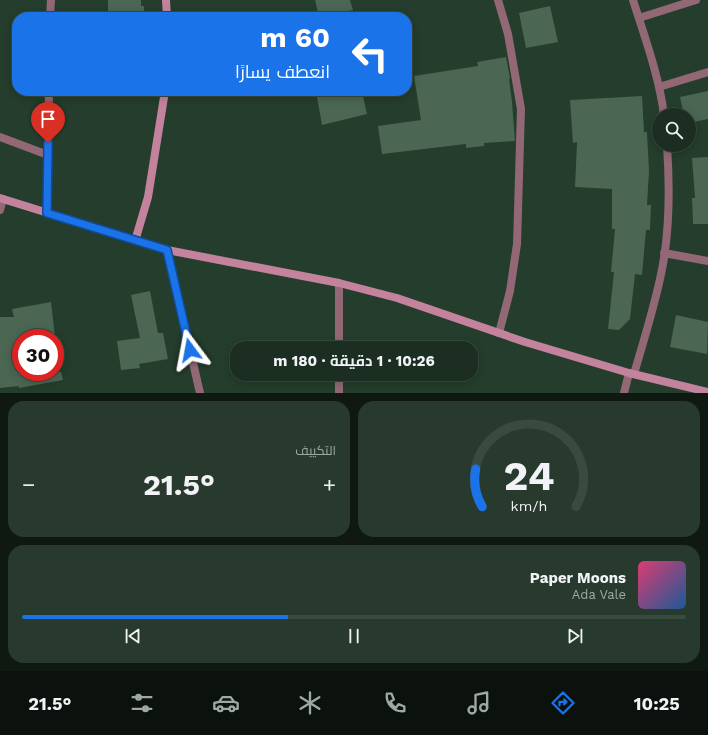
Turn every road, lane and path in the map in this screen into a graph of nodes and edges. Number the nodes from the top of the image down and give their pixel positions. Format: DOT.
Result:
graph roads {
  1 [pos="50,0"];
  2 [pos="166,0"];
  3 [pos="498,0"];
  4 [pos="633,0"];
  5 [pos="696,0"];
  6 [pos="50,12"];
  7 [pos="167,12"];
  8 [pos="639,18"];
  9 [pos="708,72"];
  10 [pos="659,87"];
  11 [pos="49,96"];
  12 [pos="164,96"];
  13 [pos="663,108"];
  14 [pos="0,137"];
  15 [pos="667,152"];
  16 [pos="48,156"];
  17 [pos="2,199"];
  18 [pos="0,210"];
  19 [pos="47,213"];
  20 [pos="135,241"];
  21 [pos="167,250"];
  22 [pos="664,253"];
  23 [pos="708,261"];
  24 [pos="339,283"];
  25 [pos="499,333"];
  26 [pos="339,341"];
  27 [pos="632,373"];
  28 [pos="339,381"];
  29 [pos="708,392"];
  30 [pos="198,393"];
  31 [pos="339,393"];
  32 [pos="624,393"];
  1 -- 6 [label="street"];
  2 -- 7 [label="street"];
  3 -- 25 [label="street"];
  4 -- 8 [label="street"];
  5 -- 8 [label="street"];
  8 -- 10 [label="street"];
  9 -- 10 [label="street"];
  10 -- 13 [label="street"];
  11 -- 16 [label="street"];
  12 -- 20 [label="street"];
  14 -- 16 [label="street"];
  15 -- 22 [label="street"];
  16 -- 19 [label="street"];
  17 -- 18 [label="street"];
  17 -- 19 [label="street"];
  19 -- 20 [label="street"];
  20 -- 21 [label="street"];
  21 -- 24 [label="street"];
  21 -- 30 [label="street"];
  22 -- 23 [label="street"];
  22 -- 27 [label="street"];
  24 -- 25 [label="street"];
  24 -- 26 [label="street"];
  25 -- 27 [label="street"];
  27 -- 29 [label="street"];
  27 -- 32 [label="street"];
  28 -- 31 [label="street"];
}
